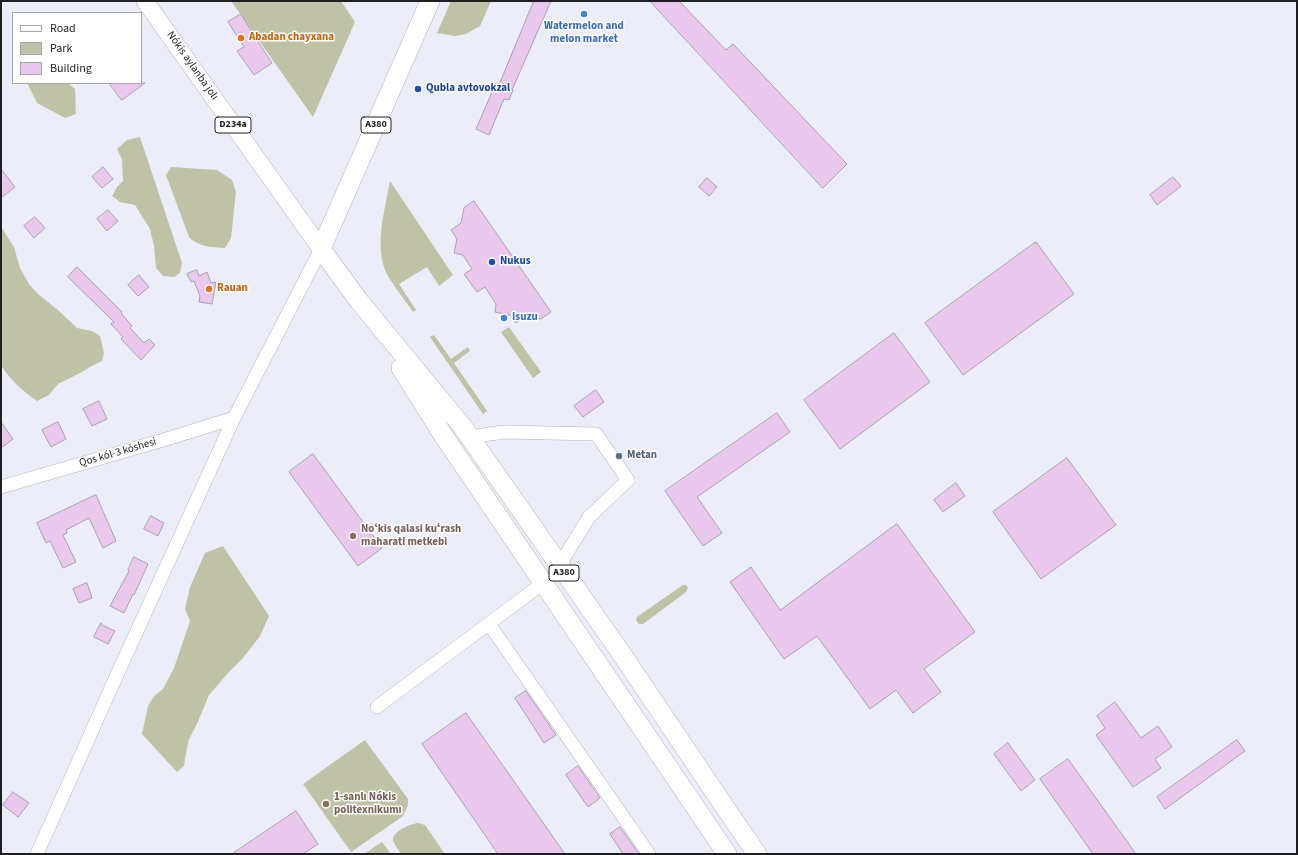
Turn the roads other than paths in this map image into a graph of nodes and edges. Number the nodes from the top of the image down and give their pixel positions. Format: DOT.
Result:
graph roads {
  1 [pos="145,1"];
  2 [pos="430,1"];
  3 [pos="321,249"];
  4 [pos="359,300"];
  5 [pos="234,418"];
  6 [pos="469,437"];
  7 [pos="1,486"];
  8 [pos="559,566"];
  9 [pos="543,583"];
  10 [pos="489,624"];
  11 [pos="377,708"];
  12 [pos="724,806"];
  13 [pos="37,854"];
  14 [pos="649,854"];
  15 [pos="727,854"];
  16 [pos="757,854"];
  17 [pos="770,854"];
  1 -- 3 [label="main road, Nókis aylanba jolı / D234a"];
  2 -- 3 [label="highway, A380"];
  3 -- 4 [label="highway, A380"];
  3 -- 5 [label="street"];
  4 -- 6 [label="highway, A380"];
  4 -- 9 [label="highway, A380"];
  5 -- 7 [label="street, Qos kól-3 kóshesi"];
  5 -- 13 [label="street"];
  6 -- 8 [label="highway, A380"];
  6 -- 8 [label="street"];
  8 -- 12 [label="highway, A380"];
  9 -- 10 [label="street"];
  9 -- 15 [label="highway, A380"];
  10 -- 11 [label="street"];
  10 -- 14 [label="street"];
  12 -- 16 [label="highway, A380"];
  12 -- 17 [label="highway"];
}
